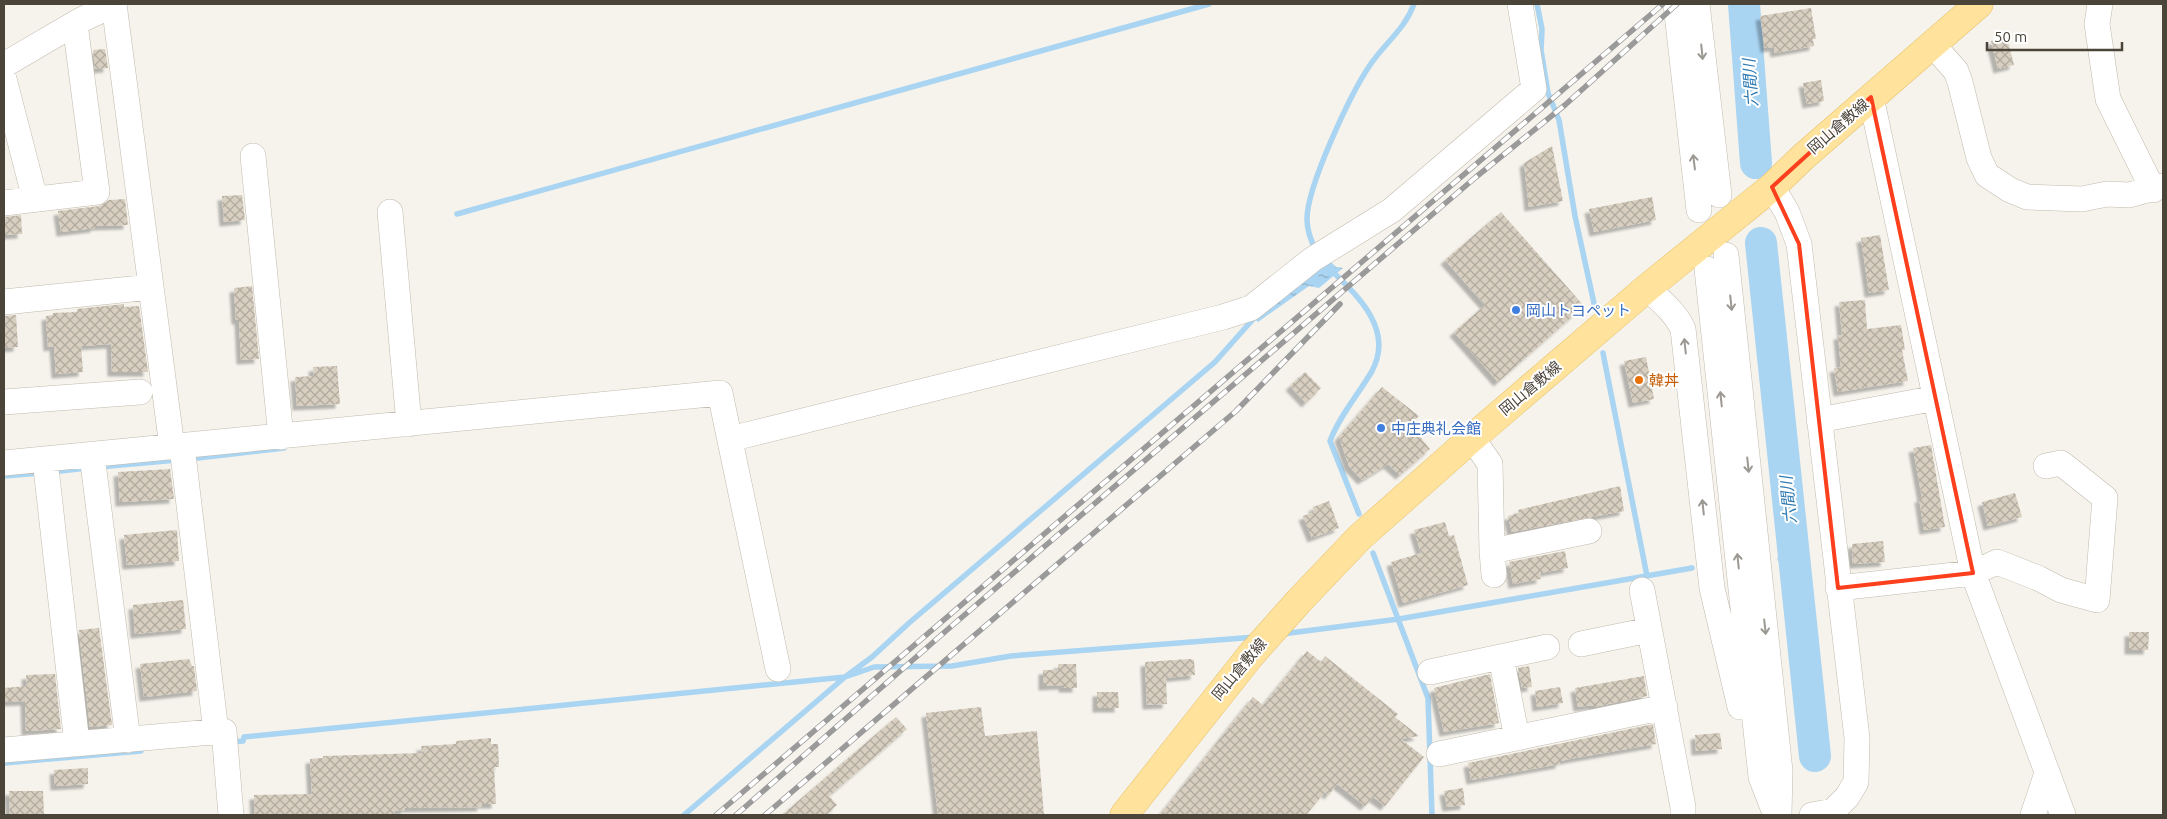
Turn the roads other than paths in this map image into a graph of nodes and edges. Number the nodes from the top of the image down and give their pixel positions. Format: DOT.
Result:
graph roads {
  1 [pos="114,4"];
  2 [pos="1520,4"];
  3 [pos="1676,4"];
  4 [pos="1697,4"];
  5 [pos="1979,4"];
  6 [pos="2100,4"];
  7 [pos="77,16"];
  8 [pos="1932,44"];
  9 [pos="4,65"];
  10 [pos="4,79"];
  11 [pos="1871,97"];
  12 [pos="253,156"];
  13 [pos="1772,187"];
  14 [pos="2158,188"];
  15 [pos="1719,195"];
  16 [pos="35,200"];
  17 [pos="4,203"];
  18 [pos="1699,210"];
  19 [pos="390,212"];
  20 [pos="151,286"];
  21 [pos="1647,288"];
  22 [pos="4,302"];
  23 [pos="140,392"];
  24 [pos="1936,398"];
  25 [pos="4,402"];
  26 [pos="1819,420"];
  27 [pos="409,424"];
  28 [pos="281,436"];
  29 [pos="737,437"];
  30 [pos="1472,438"];
  31 [pos="180,452"];
  32 [pos="4,463"];
  33 [pos="93,463"];
  34 [pos="2046,466"];
  35 [pos="46,467"];
  36 [pos="1589,531"];
  37 [pos="1492,550"];
  38 [pos="1973,573"];
  39 [pos="1494,575"];
  40 [pos="1838,588"];
  41 [pos="1642,590"];
  42 [pos="1649,630"];
  43 [pos="1581,644"];
  44 [pos="1547,647"];
  45 [pos="1501,657"];
  46 [pos="778,669"];
  47 [pos="1430,672"];
  48 [pos="1665,707"];
  49 [pos="222,738"];
  50 [pos="1517,738"];
  51 [pos="128,740"];
  52 [pos="77,744"];
  53 [pos="4,750"];
  54 [pos="1440,754"];
  55 [pos="2047,773"];
  56 [pos="1761,777"];
  57 [pos="1827,814"];
  58 [pos="231,815"];
  59 [pos="1124,815"];
  60 [pos="1683,815"];
  61 [pos="1777,815"];
  62 [pos="2033,815"];
  63 [pos="2063,815"];
  1 -- 7 [label="street"];
  1 -- 20 [label="street"];
  2 -- 29 [label="street"];
  18 -- 3 [label="street, one-way"];
  4 -- 15 [label="street, one-way"];
  5 -- 8 [label="main road, 岡山倉敷線"];
  6 -- 14 [label="street"];
  7 -- 9 [label="street"];
  7 -- 16 [label="street"];
  8 -- 11 [label="main road, 岡山倉敷線"];
  8 -- 14 [label="street"];
  10 -- 16 [label="street"];
  11 -- 13 [label="main road, 岡山倉敷線"];
  11 -- 24 [label="street"];
  12 -- 28 [label="street"];
  13 -- 21 [label="main road, 岡山倉敷線"];
  13 -- 26 [label="street"];
  16 -- 17 [label="street"];
  19 -- 27 [label="street"];
  20 -- 22 [label="street"];
  20 -- 31 [label="street"];
  21 -- 30 [label="main road, 岡山倉敷線"];
  56 -- 21 [label="street, one-way"];
  23 -- 25 [label="street"];
  24 -- 26 [label="street"];
  24 -- 38 [label="street"];
  26 -- 40 [label="street"];
  27 -- 28 [label="street"];
  27 -- 29 [label="street"];
  28 -- 31 [label="street"];
  29 -- 46 [label="street"];
  30 -- 37 [label="street"];
  30 -- 59 [label="main road, 岡山倉敷線"];
  31 -- 33 [label="street"];
  31 -- 49 [label="street"];
  32 -- 35 [label="street"];
  33 -- 35 [label="street"];
  33 -- 51 [label="street"];
  34 -- 38 [label="street"];
  35 -- 52 [label="street"];
  36 -- 37 [label="street"];
  37 -- 39 [label="street"];
  38 -- 40 [label="street"];
  38 -- 55 [label="street"];
  40 -- 57 [label="street"];
  41 -- 42 [label="street"];
  42 -- 43 [label="street"];
  42 -- 48 [label="street"];
  44 -- 45 [label="street"];
  45 -- 47 [label="street"];
  45 -- 50 [label="street"];
  48 -- 50 [label="street"];
  48 -- 60 [label="street"];
  49 -- 51 [label="street"];
  49 -- 58 [label="street"];
  50 -- 54 [label="street"];
  51 -- 52 [label="street"];
  52 -- 53 [label="street"];
  55 -- 62 [label="street"];
  55 -- 63 [label="street"];
  56 -- 61 [label="street"];
  56 -- 61 [label="street, one-way"];
}
